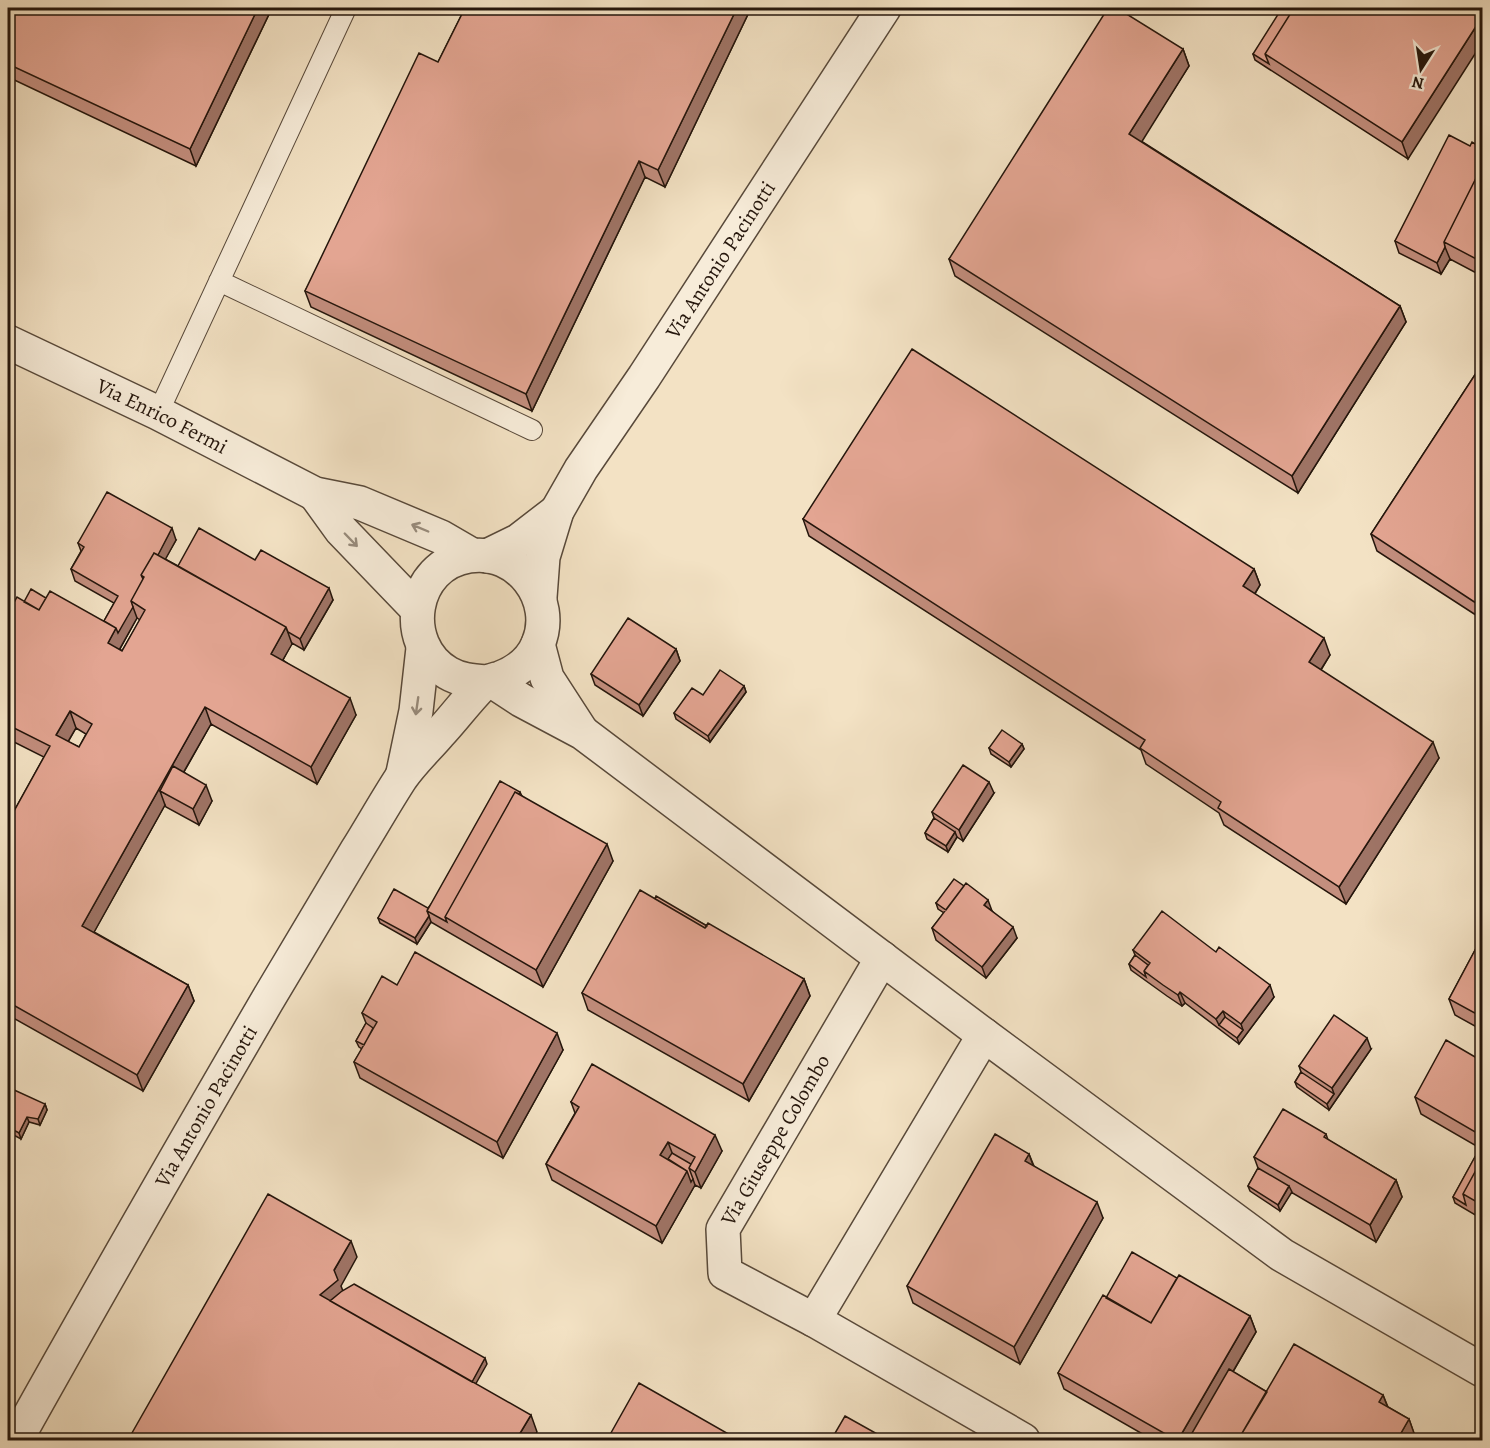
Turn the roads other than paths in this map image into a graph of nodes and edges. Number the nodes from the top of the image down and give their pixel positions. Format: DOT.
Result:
graph roads {
  1 [pos="346,8"];
  2 [pos="884,8"];
  3 [pos="219,281"];
  4 [pos="8,342"];
  5 [pos="158,413"];
  6 [pos="532,430"];
  7 [pos="315,494"];
  8 [pos="556,511"];
  9 [pos="479,555"];
  10 [pos="540,597"];
  11 [pos="417,609"];
  12 [pos="538,644"];
  13 [pos="423,648"];
  14 [pos="489,681"];
  15 [pos="583,733"];
  16 [pos="403,775"];
  17 [pos="882,958"];
  18 [pos="984,1035"];
  19 [pos="814,1320"];
  20 [pos="1482,1370"];
  21 [pos="16,1440"];
  22 [pos="1023,1440"];
  1 -- 3 [label="lane"];
  2 -- 8 [label="street, Via Antonio Pacinotti"];
  3 -- 5 [label="lane"];
  3 -- 6 [label="lane"];
  4 -- 5 [label="street, Via Enrico Fermi"];
  5 -- 7 [label="street, Via Enrico Fermi"];
  9 -- 7 [label="street, one-way"];
  7 -- 11 [label="street, one-way"];
  8 -- 9 [label="street, Via Antonio Pacinotti"];
  8 -- 10 [label="street, Via Antonio Pacinotti"];
  9 -- 10 [label="street"];
  9 -- 11 [label="street, Via Antonio Pacinotti"];
  10 -- 12 [label="street, Via Antonio Pacinotti"];
  11 -- 13 [label="street, Via Antonio Pacinotti"];
  12 -- 14 [label="street, Via Antonio Pacinotti"];
  12 -- 15 [label="street"];
  13 -- 14 [label="street"];
  13 -- 16 [label="street, Via Antonio Pacinotti, one-way"];
  14 -- 15 [label="street"];
  14 -- 16 [label="street, Via Antonio Pacinotti"];
  15 -- 17 [label="street"];
  16 -- 21 [label="street, Via Antonio Pacinotti"];
  17 -- 18 [label="street"];
  17 -- 19 [label="street, Via Giuseppe Colombo"];
  18 -- 19 [label="street"];
  18 -- 20 [label="street"];
  19 -- 22 [label="street, Via Giuseppe Colombo"];
}
